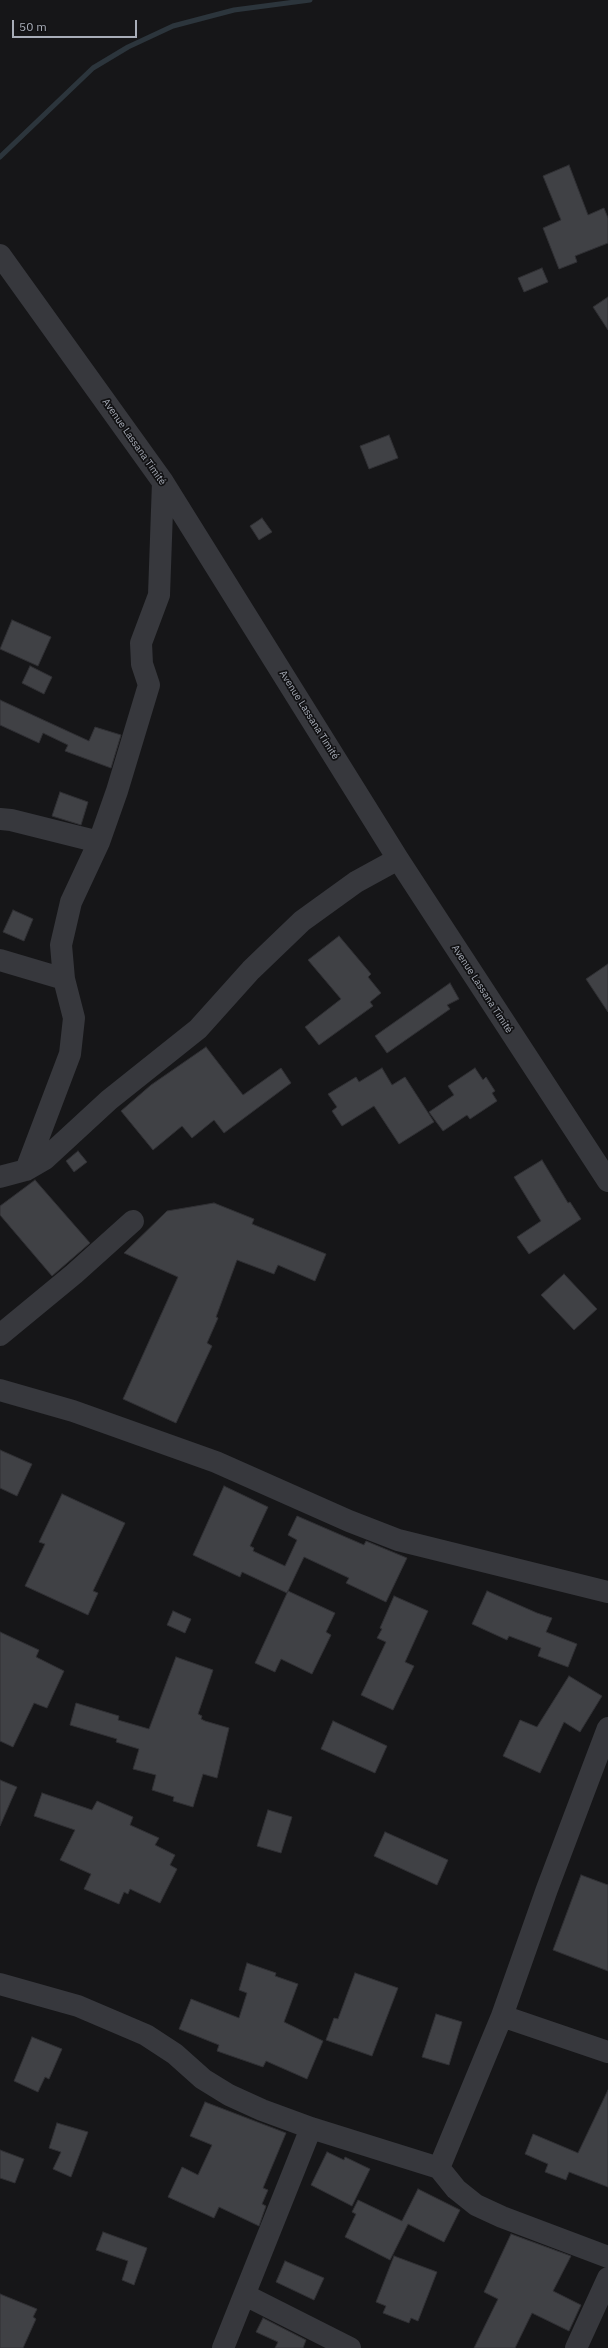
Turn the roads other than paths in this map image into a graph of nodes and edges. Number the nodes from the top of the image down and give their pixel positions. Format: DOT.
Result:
graph roads {
  1 [pos="0,255"];
  2 [pos="163,482"];
  3 [pos="0,819"];
  4 [pos="99,842"];
  5 [pos="398,859"];
  6 [pos="0,960"];
  7 [pos="64,979"];
  8 [pos="26,1170"];
  9 [pos="0,1177"];
  10 [pos="608,1181"];
  11 [pos="133,1221"];
  12 [pos="0,1335"];
  13 [pos="0,1390"];
  14 [pos="608,1592"];
  15 [pos="608,1728"];
  16 [pos="0,1984"];
  17 [pos="502,2016"];
  18 [pos="608,2052"];
  19 [pos="311,2128"];
  20 [pos="439,2168"];
  21 [pos="608,2257"];
  22 [pos="608,2278"];
  23 [pos="245,2294"];
  24 [pos="223,2348"];
  25 [pos="350,2348"];
  26 [pos="576,2348"];
  1 -- 2 [label="street, Avenue Lassana Timité"];
  2 -- 4 [label="street"];
  2 -- 5 [label="street, Avenue Lassana Timité"];
  3 -- 4 [label="street"];
  4 -- 7 [label="street"];
  5 -- 8 [label="street"];
  5 -- 10 [label="street, Avenue Lassana Timité"];
  6 -- 7 [label="street"];
  7 -- 8 [label="street"];
  8 -- 9 [label="street"];
  11 -- 12 [label="street"];
  13 -- 14 [label="street"];
  15 -- 17 [label="street"];
  16 -- 19 [label="street"];
  17 -- 18 [label="street"];
  17 -- 20 [label="street"];
  19 -- 20 [label="street"];
  19 -- 23 [label="street"];
  20 -- 21 [label="street"];
  22 -- 26 [label="street"];
  23 -- 24 [label="street"];
  23 -- 25 [label="street"];
}
